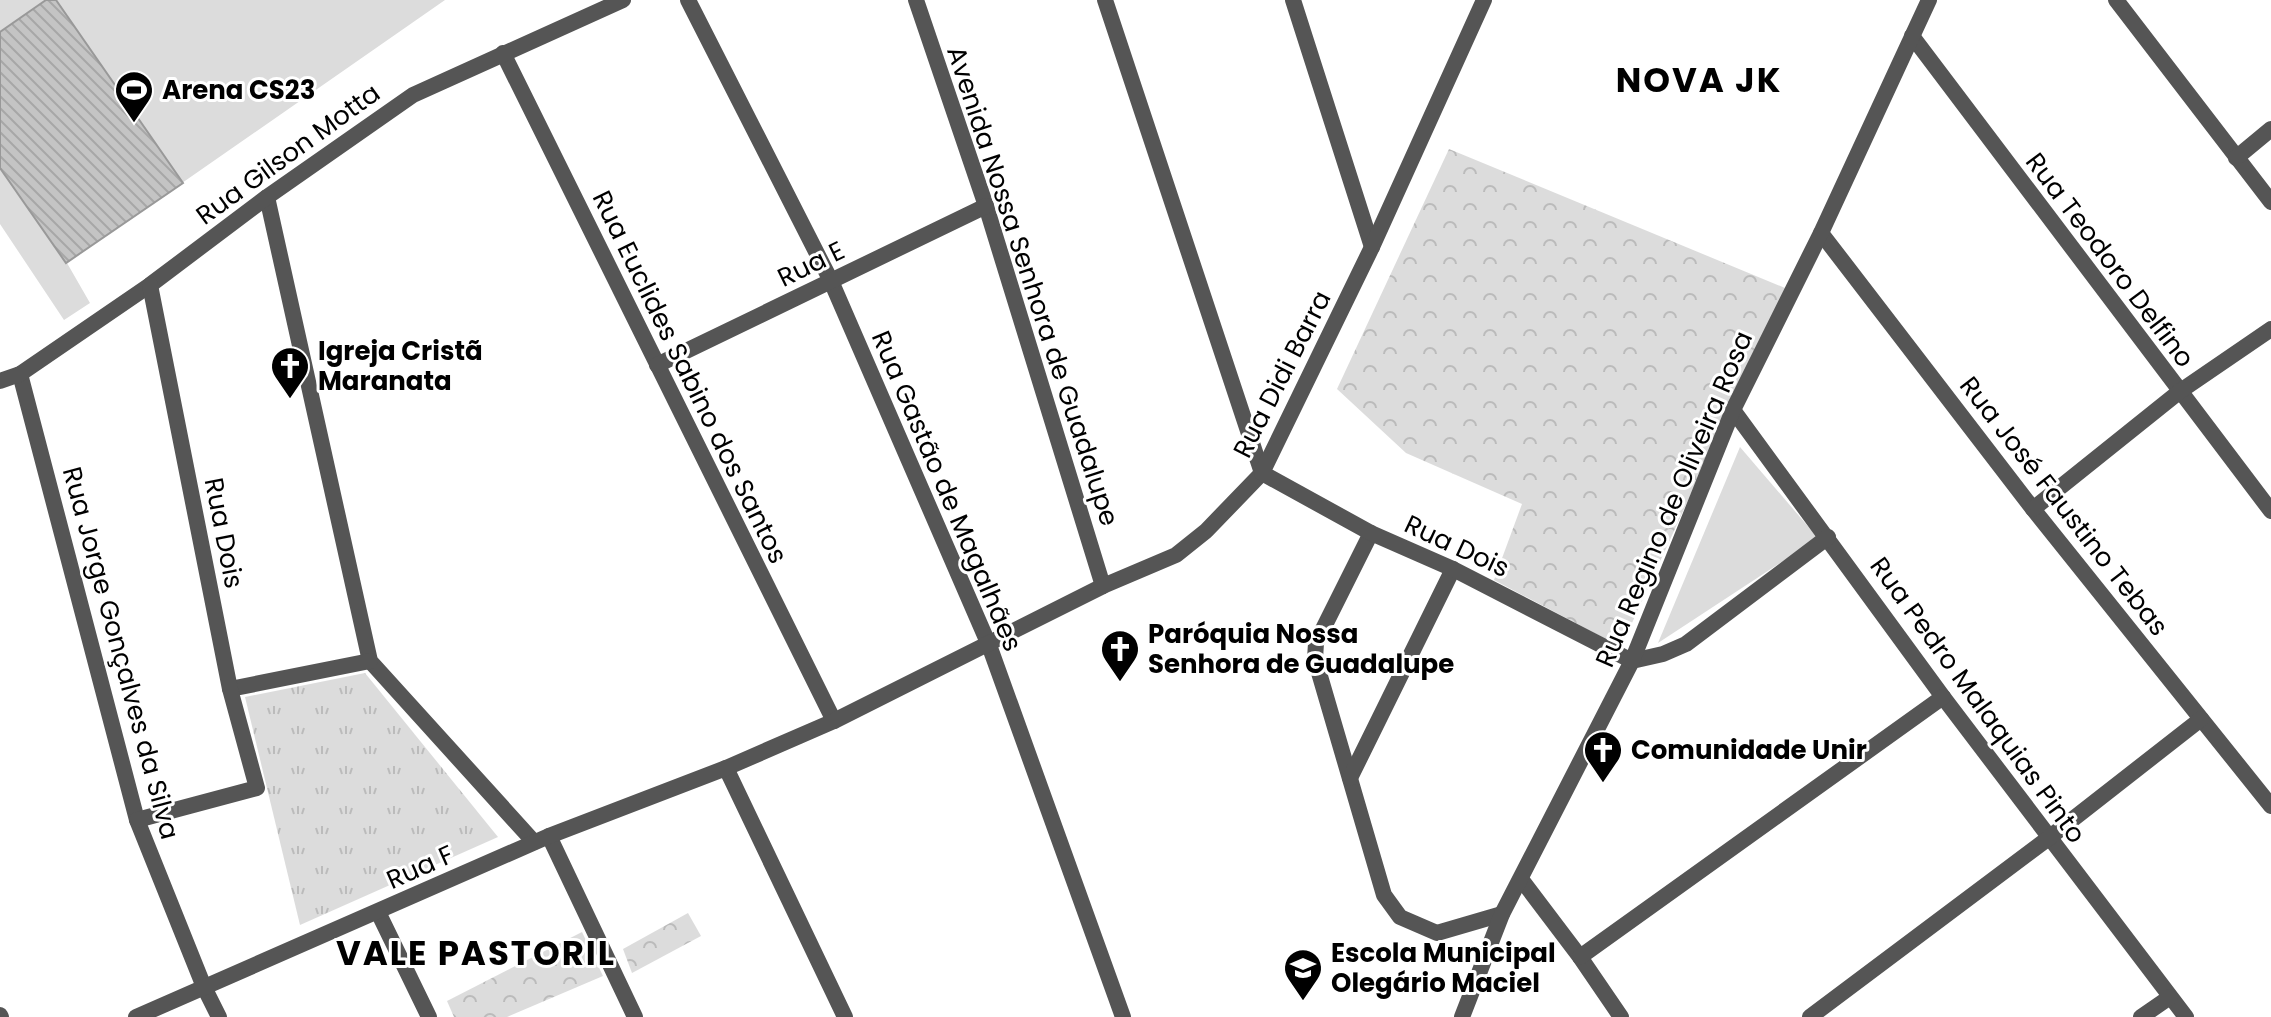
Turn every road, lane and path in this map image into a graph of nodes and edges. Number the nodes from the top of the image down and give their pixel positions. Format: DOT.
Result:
graph roads {
  1 [pos="623,0"];
  2 [pos="688,0"];
  3 [pos="916,0"];
  4 [pos="1105,0"];
  5 [pos="1293,0"];
  6 [pos="1484,0"];
  7 [pos="1929,0"];
  8 [pos="2116,0"];
  9 [pos="1912,36"];
  10 [pos="503,53"];
  11 [pos="2271,129"];
  12 [pos="2236,158"];
  13 [pos="267,197"];
  14 [pos="2271,202"];
  15 [pos="986,206"];
  16 [pos="1821,233"];
  17 [pos="1372,247"];
  18 [pos="831,281"];
  19 [pos="150,285"];
  20 [pos="2271,329"];
  21 [pos="657,365"];
  22 [pos="20,374"];
  23 [pos="0,381"];
  24 [pos="2179,392"];
  25 [pos="1733,410"];
  26 [pos="1262,473"];
  27 [pos="2033,509"];
  28 [pos="2271,511"];
  29 [pos="1371,533"];
  30 [pos="1828,537"];
  31 [pos="1453,569"];
  32 [pos="1103,586"];
  33 [pos="989,645"];
  34 [pos="370,661"];
  35 [pos="1632,661"];
  36 [pos="230,689"];
  37 [pos="1943,697"];
  38 [pos="2201,719"];
  39 [pos="834,721"];
  40 [pos="726,768"];
  41 [pos="1350,778"];
  42 [pos="2271,806"];
  43 [pos="137,820"];
  44 [pos="2050,837"];
  45 [pos="542,839"];
  46 [pos="1521,879"];
  47 [pos="378,912"];
  48 [pos="1502,914"];
  49 [pos="1580,957"];
  50 [pos="204,987"];
  51 [pos="2170,997"];
  52 [pos="136,1017"];
  53 [pos="219,1017"];
  54 [pos="429,1017"];
  55 [pos="635,1017"];
  56 [pos="845,1017"];
  57 [pos="1123,1017"];
  58 [pos="1462,1017"];
  59 [pos="1621,1017"];
  60 [pos="1810,1017"];
  61 [pos="2141,1017"];
  62 [pos="2186,1017"];
  1 -- 10 [label="street, Rua Gilson Motta"];
  2 -- 18 [label="street, Rua Gastão de Magalhães"];
  3 -- 15 [label="street, Avenida Nossa Senhora de Guadalupe"];
  4 -- 26 [label="street"];
  5 -- 17 [label="street"];
  6 -- 17 [label="street, Rua Didi Barra"];
  7 -- 9 [label="street, Rua Regino de Oliveira Rosa"];
  8 -- 12 [label="street"];
  9 -- 16 [label="street, Rua Regino de Oliveira Rosa"];
  9 -- 24 [label="street, Rua Teodoro Delfino"];
  10 -- 13 [label="street, Rua Gilson Motta"];
  10 -- 21 [label="street, Rua Euclides Sabino dos Santos"];
  11 -- 12 [label="street"];
  12 -- 14 [label="street"];
  13 -- 19 [label="street, Rua Gilson Motta"];
  13 -- 34 [label="street"];
  15 -- 18 [label="street, Rua E"];
  15 -- 32 [label="street, Avenida Nossa Senhora de Guadalupe"];
  16 -- 25 [label="street, Rua Regino de Oliveira Rosa"];
  16 -- 27 [label="street, Rua José Faustino Tebas"];
  17 -- 26 [label="street, Rua Didi Barra"];
  18 -- 21 [label="street, Rua E"];
  18 -- 33 [label="street, Rua Gastão de Magalhães"];
  19 -- 22 [label="street, Rua Gilson Motta"];
  19 -- 36 [label="street, Rua Dois"];
  20 -- 24 [label="street"];
  21 -- 39 [label="street, Rua Euclides Sabino dos Santos"];
  22 -- 23 [label="street, Rua Gilson Motta"];
  22 -- 43 [label="street, Rua Jorge Gonçalves da Silva"];
  24 -- 27 [label="street"];
  24 -- 28 [label="street, Rua Teodoro Delfino"];
  25 -- 30 [label="street, Rua Pedro Malaquias Pinto"];
  25 -- 35 [label="street, Rua Regino de Oliveira Rosa"];
  26 -- 29 [label="street, Rua Dois"];
  26 -- 32 [label="street, Rua Didi Barra"];
  27 -- 38 [label="street, Rua José Faustino Tebas"];
  29 -- 31 [label="street, Rua Dois"];
  29 -- 41 [label="street"];
  30 -- 35 [label="street"];
  30 -- 37 [label="street, Rua Pedro Malaquias Pinto"];
  31 -- 35 [label="street, Rua Dois"];
  31 -- 41 [label="street"];
  32 -- 33 [label="street, Rua Didi Barra"];
  33 -- 39 [label="street, Rua Didi Barra"];
  33 -- 57 [label="street, Rua Gastão de Magalhães"];
  34 -- 36 [label="street"];
  34 -- 45 [label="street"];
  35 -- 46 [label="street, Rua Regino de Oliveira Rosa"];
  36 -- 43 [label="street, Rua Dois"];
  37 -- 44 [label="street, Rua Pedro Malaquias Pinto"];
  37 -- 49 [label="street"];
  38 -- 42 [label="street, Rua José Faustino Tebas"];
  38 -- 44 [label="street"];
  39 -- 40 [label="street, Rua Didi Barra"];
  40 -- 45 [label="street, Rua F"];
  40 -- 56 [label="street"];
  41 -- 48 [label="street"];
  43 -- 50 [label="street, Rua Jorge Gonçalves da Silva"];
  44 -- 51 [label="street, Rua Pedro Malaquias Pinto"];
  44 -- 60 [label="street"];
  45 -- 47 [label="street, Rua F"];
  45 -- 55 [label="street"];
  46 -- 48 [label="street, Rua Regino de Oliveira Rosa"];
  46 -- 49 [label="street"];
  47 -- 50 [label="street, Rua F"];
  47 -- 54 [label="street"];
  48 -- 58 [label="street, Rua Regino de Oliveira Rosa"];
  49 -- 59 [label="street"];
  50 -- 52 [label="street, Rua F"];
  50 -- 53 [label="street, Rua Jorge Gonçalves da Silva"];
  51 -- 61 [label="street"];
  51 -- 62 [label="street, Rua Pedro Malaquias Pinto"];
}
